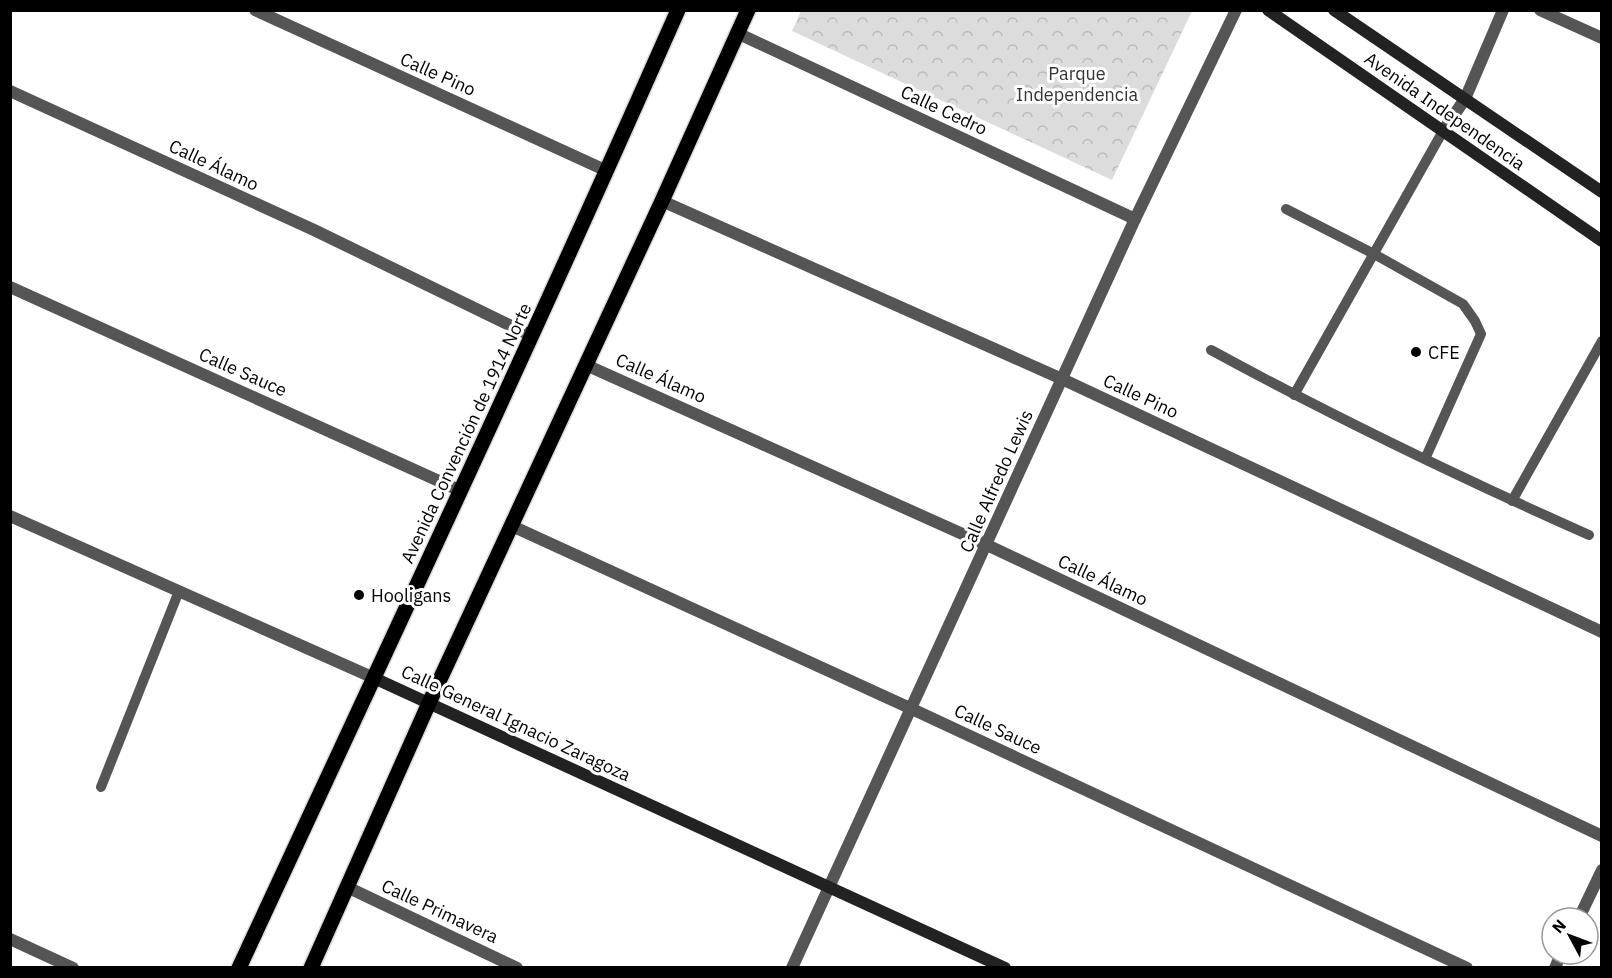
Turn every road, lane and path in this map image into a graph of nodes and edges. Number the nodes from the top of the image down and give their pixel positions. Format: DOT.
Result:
graph roads {
  1 [pos="255,10"];
  2 [pos="678,10"];
  3 [pos="748,10"];
  4 [pos="1236,10"];
  5 [pos="1268,10"];
  6 [pos="1334,10"];
  7 [pos="1503,10"];
  8 [pos="1540,10"];
  9 [pos="737,33"];
  10 [pos="1602,38"];
  11 [pos="10,91"];
  12 [pos="1465,99"];
  13 [pos="1443,132"];
  14 [pos="607,171"];
  15 [pos="1602,192"];
  16 [pos="662,201"];
  17 [pos="1286,209"];
  18 [pos="1135,219"];
  19 [pos="1602,241"];
  20 [pos="1374,254"];
  21 [pos="10,287"];
  22 [pos="532,336"];
  23 [pos="1602,341"];
  24 [pos="1211,350"];
  25 [pos="586,364"];
  26 [pos="1062,379"];
  27 [pos="1294,395"];
  28 [pos="1425,459"];
  29 [pos="461,491"];
  30 [pos="1512,501"];
  31 [pos="10,516"];
  32 [pos="512,526"];
  33 [pos="1589,535"];
  34 [pos="987,545"];
  35 [pos="179,591"];
  36 [pos="1602,632"];
  37 [pos="374,678"];
  38 [pos="429,703"];
  39 [pos="912,709"];
  40 [pos="101,787"];
  41 [pos="1602,836"];
  42 [pos="1602,870"];
  43 [pos="347,887"];
  44 [pos="828,887"];
  45 [pos="1585,906"];
  46 [pos="10,939"];
  47 [pos="73,968"];
  48 [pos="239,968"];
  49 [pos="311,968"];
  50 [pos="517,968"];
  51 [pos="792,968"];
  52 [pos="1005,968"];
  53 [pos="1467,968"];
  1 -- 14 [label="street, Calle Pino"];
  2 -- 14 [label="main road, Avenida Convención de 1914 Norte"];
  3 -- 9 [label="main road"];
  4 -- 18 [label="street, Calle Alfredo Lewis"];
  5 -- 13 [label="main road, Avenida Independencia"];
  6 -- 12 [label="main road, Avenida Independencia"];
  7 -- 12 [label="street"];
  8 -- 10 [label="street"];
  9 -- 16 [label="main road"];
  9 -- 18 [label="street, Calle Cedro"];
  11 -- 22 [label="street, Calle Álamo"];
  12 -- 13 [label="street"];
  12 -- 15 [label="main road, Avenida Independencia"];
  13 -- 19 [label="main road, Avenida Independencia"];
  13 -- 20 [label="lane"];
  14 -- 22 [label="main road, Avenida Convención de 1914 Norte"];
  16 -- 25 [label="main road"];
  16 -- 26 [label="street, Calle Pino"];
  17 -- 20 [label="lane"];
  18 -- 26 [label="street, Calle Alfredo Lewis"];
  20 -- 27 [label="lane"];
  20 -- 28 [label="lane"];
  21 -- 29 [label="street, Calle Sauce"];
  22 -- 29 [label="main road, Avenida Convención de 1914 Norte"];
  23 -- 30 [label="lane"];
  24 -- 27 [label="lane"];
  25 -- 32 [label="main road"];
  25 -- 34 [label="street, Calle Álamo"];
  26 -- 34 [label="street, Calle Alfredo Lewis"];
  26 -- 36 [label="street, Calle Pino"];
  27 -- 28 [label="lane"];
  28 -- 30 [label="lane"];
  29 -- 37 [label="main road, Avenida Convención de 1914 Norte"];
  30 -- 33 [label="lane"];
  31 -- 35 [label="street, Calle General Ignacio Zaragoza"];
  32 -- 38 [label="main road"];
  32 -- 39 [label="street, Calle Sauce"];
  34 -- 39 [label="street, Calle Alfredo Lewis"];
  34 -- 41 [label="street, Calle Álamo"];
  35 -- 37 [label="street, Calle General Ignacio Zaragoza"];
  35 -- 40 [label="lane"];
  37 -- 38 [label="main road, Calle General Ignacio Zaragoza"];
  37 -- 48 [label="main road, Avenida Convención de 1914 Norte"];
  38 -- 43 [label="main road"];
  38 -- 44 [label="main road, Calle General Ignacio Zaragoza"];
  39 -- 44 [label="street, Calle Alfredo Lewis"];
  39 -- 53 [label="street, Calle Sauce"];
  42 -- 45 [label="street"];
  43 -- 49 [label="main road"];
  43 -- 50 [label="street, Calle Primavera"];
  44 -- 51 [label="street, Calle Alfredo Lewis"];
  44 -- 52 [label="main road, Calle General Ignacio Zaragoza"];
  46 -- 47 [label="street"];
}
